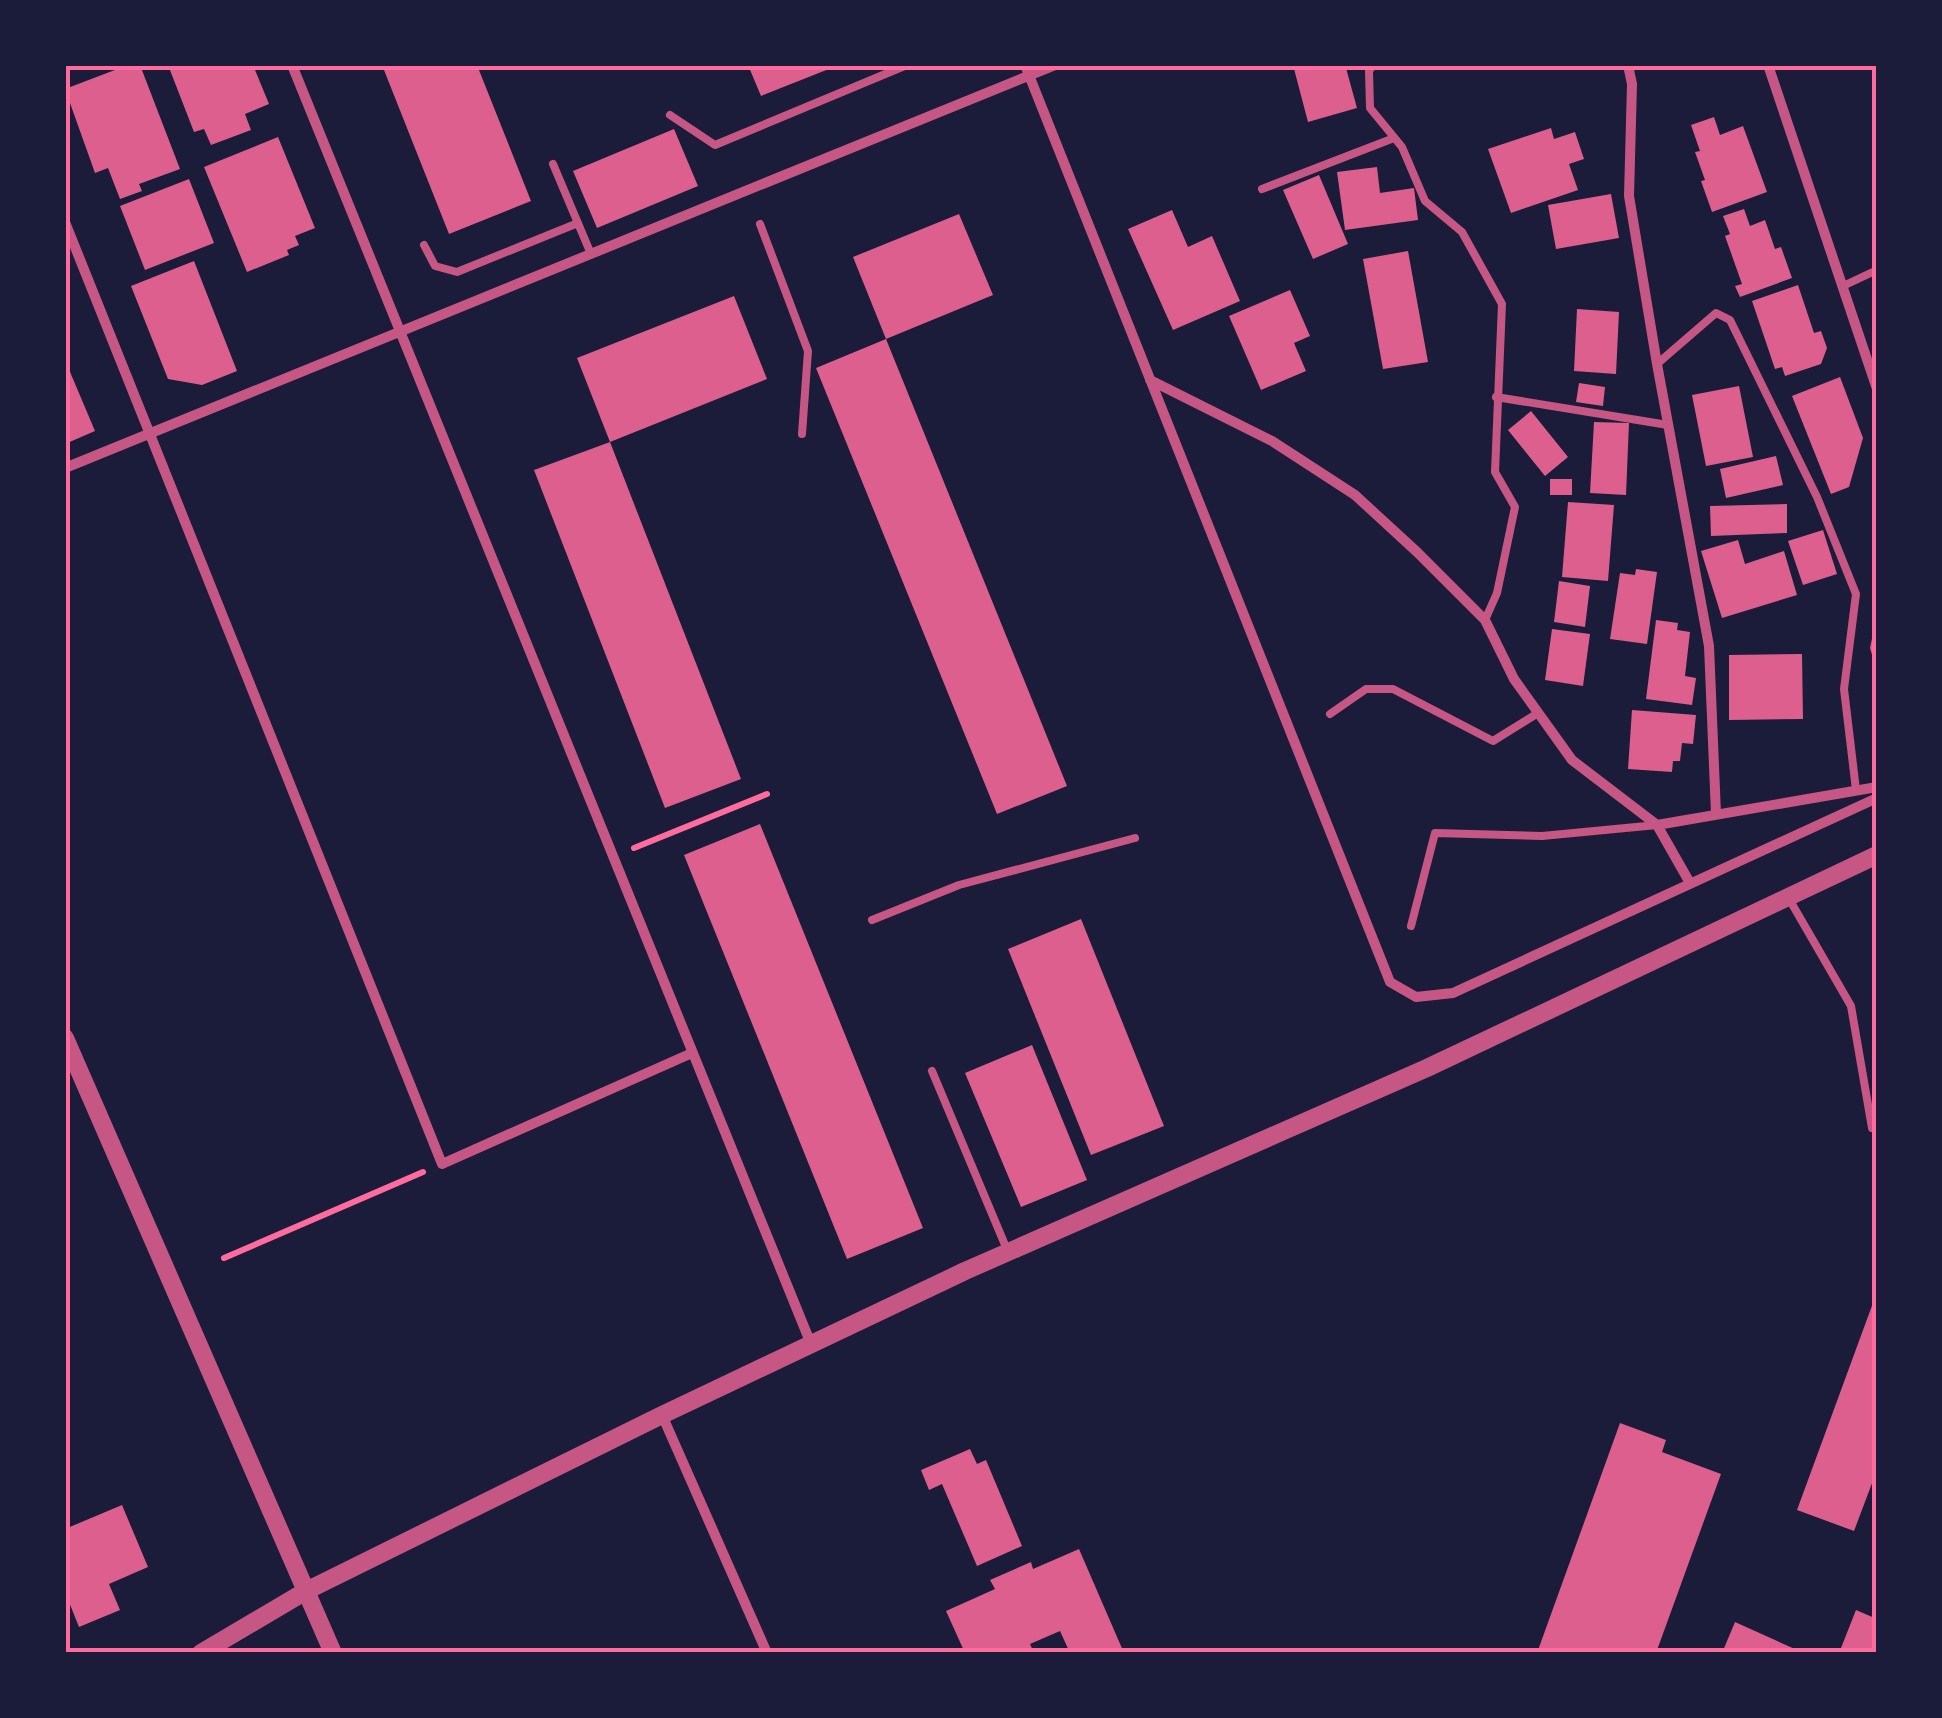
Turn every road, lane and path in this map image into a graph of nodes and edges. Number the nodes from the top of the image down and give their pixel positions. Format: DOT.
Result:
graph roads {
  1 [pos="292,65"];
  2 [pos="907,65"];
  3 [pos="1054,65"];
  4 [pos="1373,65"];
  5 [pos="1628,65"];
  6 [pos="1768,65"];
  7 [pos="1027,70"];
  8 [pos="670,116"];
  9 [pos="1394,138"];
  10 [pos="553,164"];
  11 [pos="1262,189"];
  12 [pos="65,222"];
  13 [pos="578,223"];
  14 [pos="760,224"];
  15 [pos="424,245"];
  16 [pos="591,254"];
  17 [pos="1877,270"];
  18 [pos="1842,286"];
  19 [pos="400,334"];
  20 [pos="1656,364"];
  21 [pos="1150,380"];
  22 [pos="1877,389"];
  23 [pos="1496,397"];
  24 [pos="1668,425"];
  25 [pos="151,433"];
  26 [pos="802,434"];
  27 [pos="65,468"];
  28 [pos="1485,620"];
  29 [pos="1538,713"];
  30 [pos="1330,714"];
  31 [pos="1877,786"];
  32 [pos="1856,790"];
  33 [pos="767,794"];
  34 [pos="1877,798"];
  35 [pos="1716,814"];
  36 [pos="1656,825"];
  37 [pos="1136,838"];
  38 [pos="630,849"];
  39 [pos="1877,855"];
  40 [pos="1690,882"];
  41 [pos="1788,897"];
  42 [pos="872,920"];
  43 [pos="1412,926"];
  44 [pos="65,1038"];
  45 [pos="692,1053"];
  46 [pos="932,1070"];
  47 [pos="1872,1128"];
  48 [pos="442,1164"];
  49 [pos="1008,1252"];
  50 [pos="224,1258"];
  51 [pos="810,1344"];
  52 [pos="662,1415"];
  53 [pos="306,1591"];
  54 [pos="201,1653"];
  55 [pos="333,1653"];
  56 [pos="767,1653"];
  1 -- 19 [label="street"];
  2 -- 8 [label="lane"];
  3 -- 7 [label="street"];
  4 -- 9 [label="lane"];
  5 -- 20 [label="street"];
  6 -- 18 [label="street"];
  7 -- 16 [label="street"];
  7 -- 21 [label="street"];
  9 -- 11 [label="lane"];
  9 -- 23 [label="lane"];
  10 -- 13 [label="lane"];
  12 -- 25 [label="street"];
  13 -- 15 [label="lane"];
  13 -- 16 [label="lane"];
  14 -- 26 [label="lane"];
  16 -- 19 [label="street"];
  17 -- 18 [label="lane"];
  18 -- 22 [label="street"];
  19 -- 25 [label="street"];
  19 -- 45 [label="street"];
  20 -- 24 [label="street"];
  20 -- 32 [label="lane"];
  21 -- 28 [label="street"];
  21 -- 40 [label="street"];
  23 -- 24 [label="lane"];
  23 -- 28 [label="lane"];
  24 -- 35 [label="street"];
  25 -- 27 [label="street"];
  25 -- 48 [label="street"];
  28 -- 29 [label="street"];
  29 -- 30 [label="lane"];
  29 -- 36 [label="street"];
  31 -- 32 [label="street"];
  32 -- 35 [label="street"];
  33 -- 38 [label="path"];
  34 -- 40 [label="street"];
  35 -- 36 [label="street"];
  36 -- 40 [label="street"];
  36 -- 43 [label="lane"];
  37 -- 42 [label="lane"];
  39 -- 41 [label="street"];
  41 -- 47 [label="lane"];
  41 -- 49 [label="street"];
  44 -- 53 [label="street"];
  45 -- 48 [label="street"];
  45 -- 51 [label="street"];
  46 -- 49 [label="lane"];
  48 -- 50 [label="path"];
  49 -- 51 [label="street"];
  51 -- 52 [label="street"];
  52 -- 53 [label="street"];
  52 -- 56 [label="street"];
  53 -- 54 [label="street"];
  53 -- 55 [label="street"];
}
